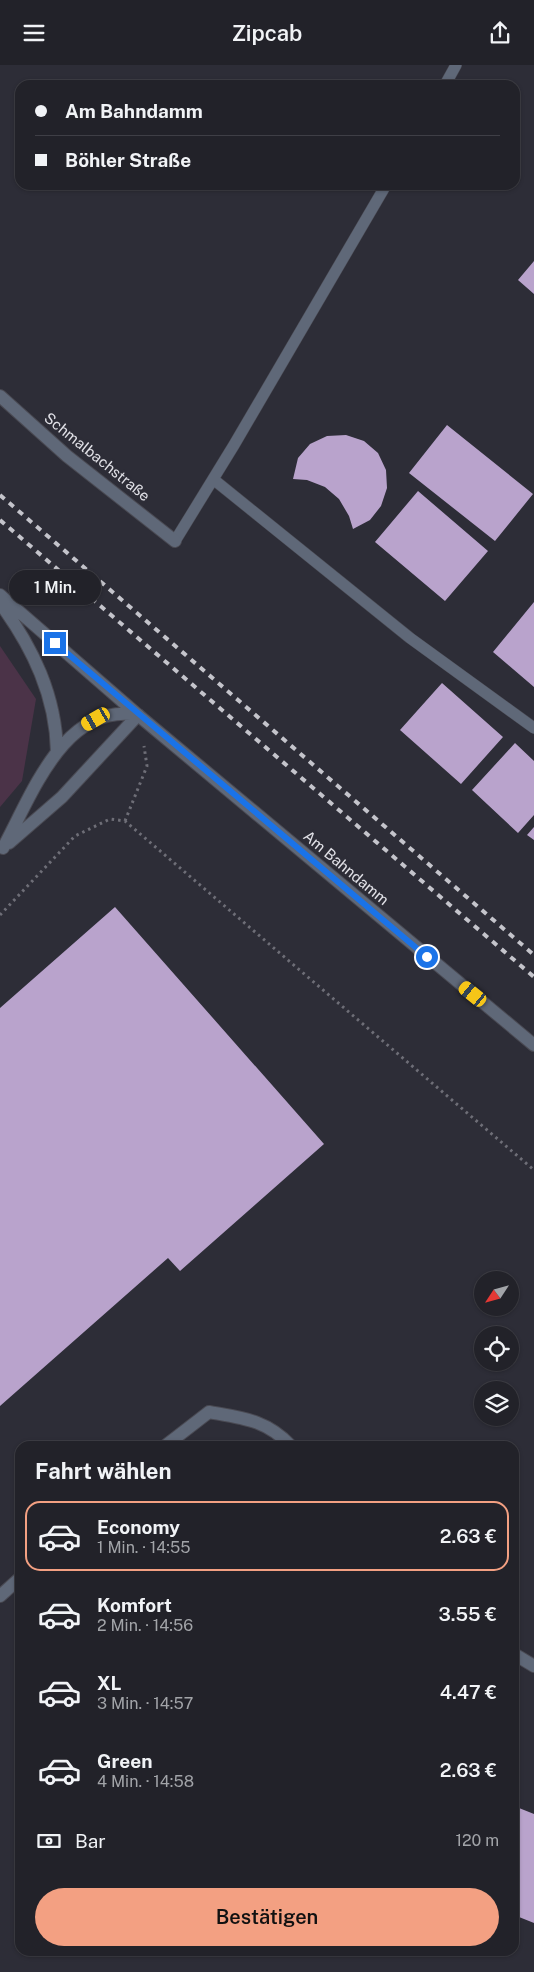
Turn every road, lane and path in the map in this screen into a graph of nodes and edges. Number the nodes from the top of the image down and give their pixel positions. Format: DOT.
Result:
graph roads {
  1 [pos="456,65"];
  2 [pos="447,80"];
  3 [pos="383,190"];
  4 [pos="0,396"];
  5 [pos="213,479"];
  6 [pos="175,541"];
  7 [pos="0,595"];
  8 [pos="0,603"];
  9 [pos="138,715"];
  10 [pos="534,727"];
  11 [pos="57,752"];
  12 [pos="125,821"];
  13 [pos="1,850"];
  14 [pos="0,915"];
  15 [pos="534,1045"];
  16 [pos="534,1169"];
  17 [pos="171,1441"];
  18 [pos="286,1441"];
  19 [pos="15,1582"];
  20 [pos="0,1596"];
  21 [pos="519,1657"];
  22 [pos="534,1666"];
  1 -- 2 [label="lane"];
  3 -- 5 [label="lane"];
  4 -- 6 [label="street, Schmalbachstraße"];
  5 -- 6 [label="lane"];
  5 -- 10 [label="lane"];
  7 -- 9 [label="street, Am Bahndamm"];
  8 -- 11 [label="street"];
  9 -- 11 [label="street"];
  9 -- 12 [label="path"];
  9 -- 13 [label="street"];
  9 -- 15 [label="street, Am Bahndamm"];
  11 -- 13 [label="street"];
  12 -- 14 [label="path"];
  12 -- 16 [label="path"];
  17 -- 18 [label="street"];
  19 -- 20 [label="street"];
  21 -- 22 [label="street"];
}
